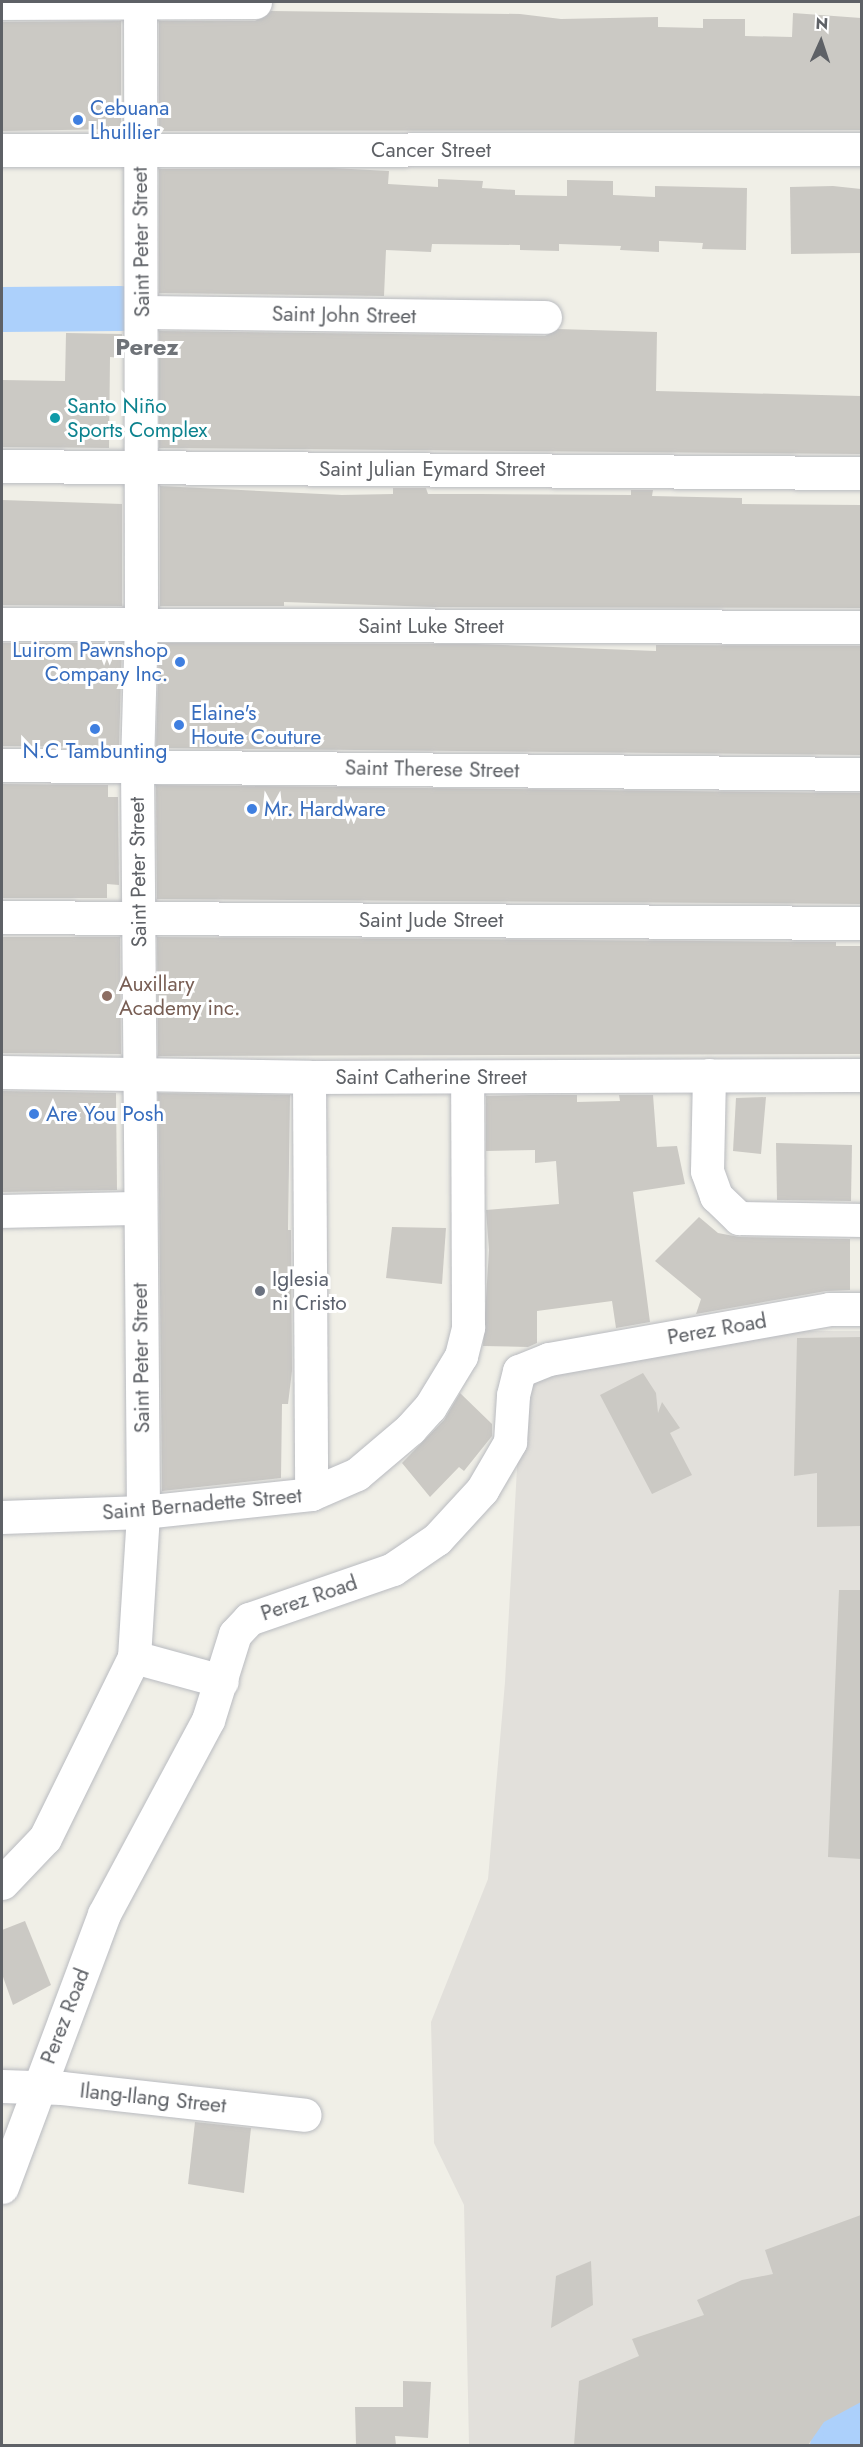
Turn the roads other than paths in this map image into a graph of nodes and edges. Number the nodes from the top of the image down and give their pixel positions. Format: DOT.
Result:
graph roads {
  1 [pos="140,2"];
  2 [pos="255,2"];
  3 [pos="2,3"];
  4 [pos="861,149"];
  5 [pos="2,150"];
  6 [pos="140,150"];
  7 [pos="142,312"];
  8 [pos="545,317"];
  9 [pos="2,466"];
  10 [pos="139,467"];
  11 [pos="861,473"];
  12 [pos="2,624"];
  13 [pos="141,626"];
  14 [pos="861,627"];
  15 [pos="2,765"];
  16 [pos="137,765"];
  17 [pos="861,774"];
  18 [pos="2,917"];
  19 [pos="140,917"];
  20 [pos="861,923"];
  21 [pos="2,1072"];
  22 [pos="138,1073"];
  23 [pos="709,1075"];
  24 [pos="861,1075"];
  25 [pos="309,1077"];
  26 [pos="467,1078"];
  27 [pos="139,1208"];
  28 [pos="2,1211"];
  29 [pos="861,1220"];
  30 [pos="861,1310"];
  31 [pos="311,1494"];
  32 [pos="143,1512"];
  33 [pos="2,1517"];
  34 [pos="134,1657"];
  35 [pos="222,1681"];
  36 [pos="2,1883"];
  37 [pos="2,2086"];
  38 [pos="38,2087"];
  39 [pos="305,2115"];
  40 [pos="2,2187"];
  1 -- 2 [label="street"];
  1 -- 3 [label="street"];
  1 -- 6 [label="street, Saint Peter Street"];
  4 -- 6 [label="street, Cancer Street"];
  5 -- 6 [label="street, Cancer Street"];
  6 -- 7 [label="street, Saint Peter Street"];
  7 -- 8 [label="street, Saint John Street"];
  7 -- 10 [label="street, Saint Peter Street"];
  9 -- 10 [label="street, Saint Julian Eymard Street"];
  10 -- 11 [label="street, Saint Julian Eymard Street"];
  10 -- 13 [label="street, Saint Peter Street"];
  12 -- 13 [label="street, Saint Luke Street"];
  13 -- 14 [label="street, Saint Luke Street"];
  13 -- 16 [label="street, Saint Peter Street"];
  15 -- 16 [label="street, Saint Therese Street"];
  16 -- 17 [label="street, Saint Therese Street"];
  16 -- 19 [label="street, Saint Peter Street"];
  18 -- 19 [label="street, Saint Jude Street"];
  19 -- 20 [label="street, Saint Jude Street"];
  19 -- 22 [label="street, Saint Peter Street"];
  21 -- 22 [label="street, Saint Catherine Street"];
  22 -- 25 [label="street, Saint Catherine Street"];
  22 -- 27 [label="street, Saint Peter Street"];
  23 -- 24 [label="street, Saint Catherine Street"];
  23 -- 26 [label="street, Saint Catherine Street"];
  23 -- 29 [label="street"];
  25 -- 26 [label="street, Saint Catherine Street"];
  25 -- 31 [label="street"];
  26 -- 31 [label="street, Saint Bernadette Street"];
  27 -- 28 [label="street"];
  27 -- 32 [label="street, Saint Peter Street"];
  30 -- 35 [label="street, Perez Road"];
  31 -- 32 [label="street, Saint Bernadette Street"];
  32 -- 33 [label="street, Saint Bernadette Street"];
  32 -- 34 [label="street, Saint Peter Street"];
  34 -- 35 [label="street"];
  34 -- 36 [label="street, Saint Peter Street"];
  35 -- 38 [label="street, Perez Road"];
  37 -- 38 [label="street, Ilang-Ilang Street"];
  38 -- 39 [label="street, Ilang-Ilang Street"];
  38 -- 40 [label="street, Perez Road"];
}
